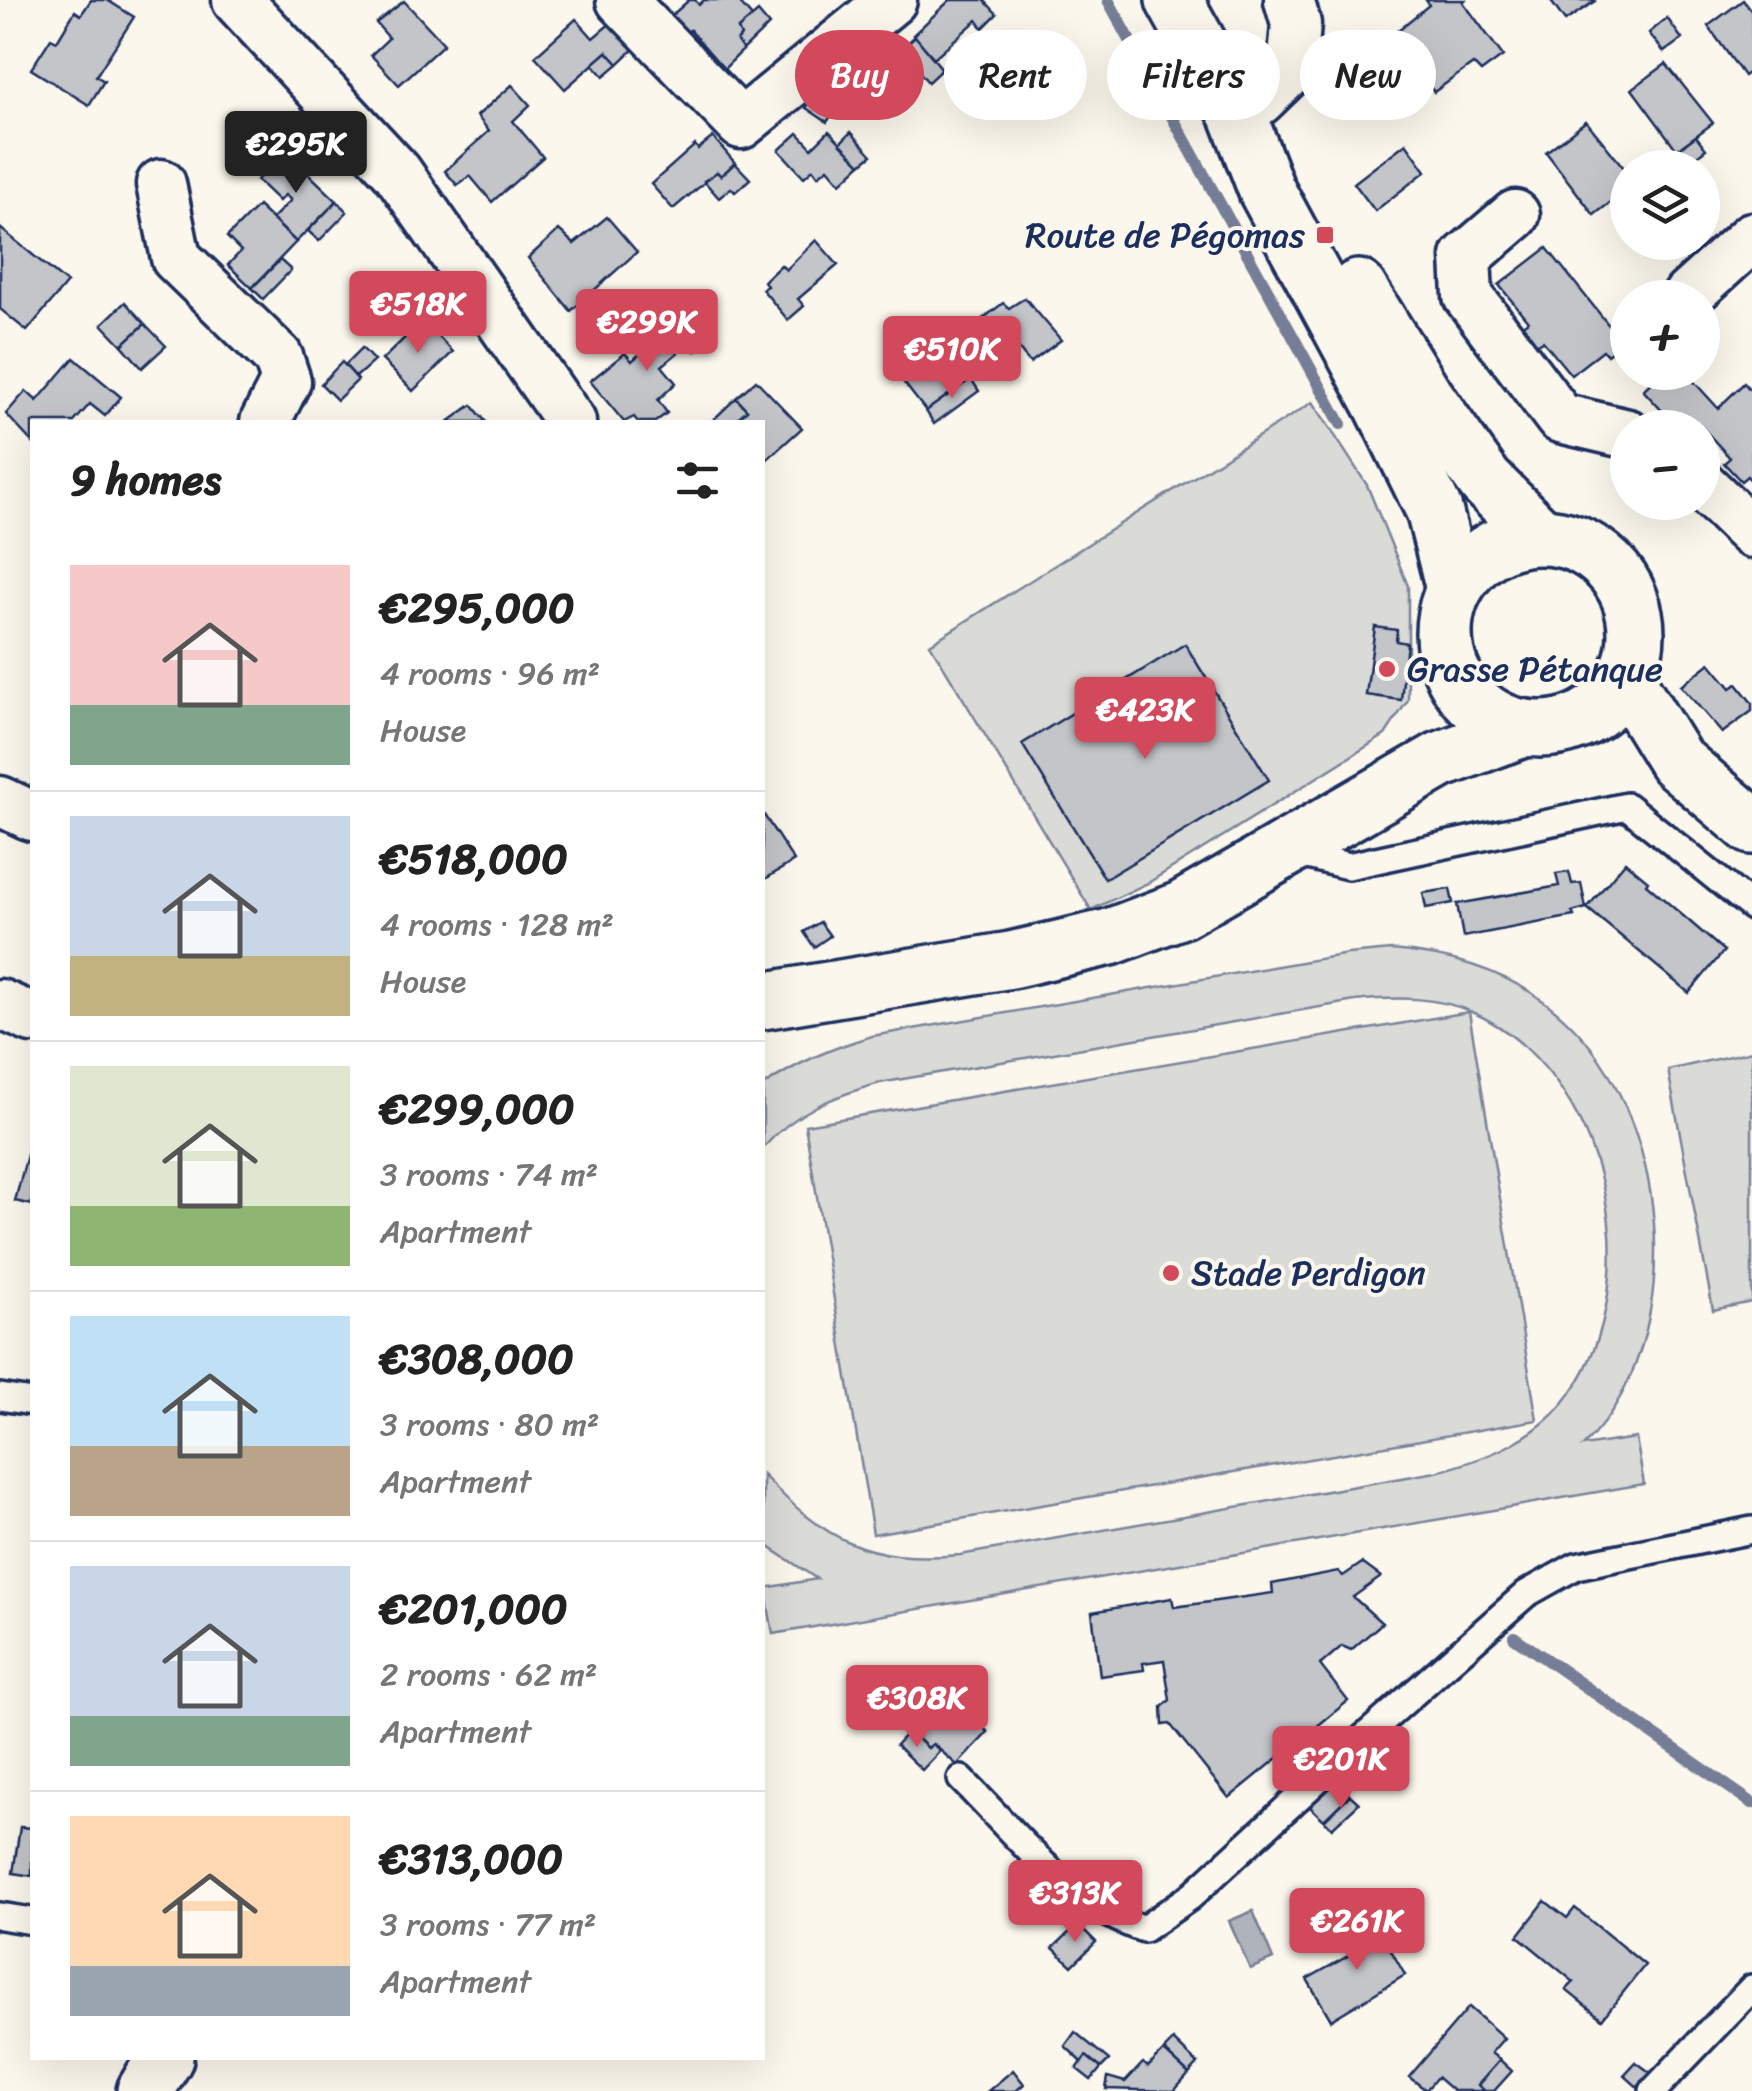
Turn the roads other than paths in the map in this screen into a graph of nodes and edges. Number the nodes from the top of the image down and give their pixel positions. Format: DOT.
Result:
graph roads {
  1 [pos="237,0"];
  2 [pos="621,0"];
  3 [pos="892,0"];
  4 [pos="1174,0"];
  5 [pos="1290,0"];
  6 [pos="1191,30"];
  7 [pos="1280,81"];
  8 [pos="1240,120"];
  9 [pos="1242,120"];
  10 [pos="161,184"];
  11 [pos="1516,215"];
  12 [pos="1752,236"];
  13 [pos="1704,280"];
  14 [pos="266,420"];
  15 [pos="570,420"];
  16 [pos="1610,430"];
  17 [pos="1720,503"];
  18 [pos="1752,534"];
  19 [pos="1540,536"];
  20 [pos="1454,589"];
  21 [pos="1624,678"];
  22 [pos="1464,692"];
  23 [pos="1550,725"];
  24 [pos="1440,760"];
  25 [pos="1676,761"];
  26 [pos="0,801"];
  27 [pos="30,815"];
  28 [pos="1752,826"];
  29 [pos="1282,849"];
  30 [pos="1752,907"];
  31 [pos="765,1001"];
  32 [pos="0,1004"];
  33 [pos="30,1017"];
  34 [pos="0,1397"];
  35 [pos="30,1402"];
  36 [pos="1752,1530"];
  37 [pos="961,1778"];
  38 [pos="0,1916"];
  39 [pos="30,1921"];
  40 [pos="1752,1988"];
  41 [pos="164,2060"];
  42 [pos="145,2091"];
  43 [pos="1652,2091"];
  1 -- 15 [label="street"];
  2 -- 3 [label="street"];
  4 -- 6 [label="main road"];
  5 -- 7 [label="street"];
  8 -- 20 [label="main road"];
  9 -- 19 [label="main road"];
  10 -- 14 [label="street"];
  11 -- 16 [label="street"];
  12 -- 13 [label="street"];
  17 -- 18 [label="street"];
  19 -- 20 [label="main road"];
  19 -- 21 [label="main road"];
  20 -- 22 [label="main road"];
  21 -- 23 [label="main road"];
  21 -- 25 [label="main road"];
  22 -- 23 [label="main road"];
  22 -- 24 [label="main road"];
  23 -- 24 [label="main road"];
  23 -- 25 [label="main road"];
  24 -- 29 [label="main road"];
  25 -- 28 [label="main road"];
  26 -- 27 [label="street"];
  29 -- 30 [label="lane"];
  29 -- 31 [label="main road"];
  32 -- 33 [label="street"];
  34 -- 35 [label="lane"];
  36 -- 37 [label="lane"];
  38 -- 39 [label="lane"];
  40 -- 43 [label="lane"];
  41 -- 42 [label="main road"];
}
